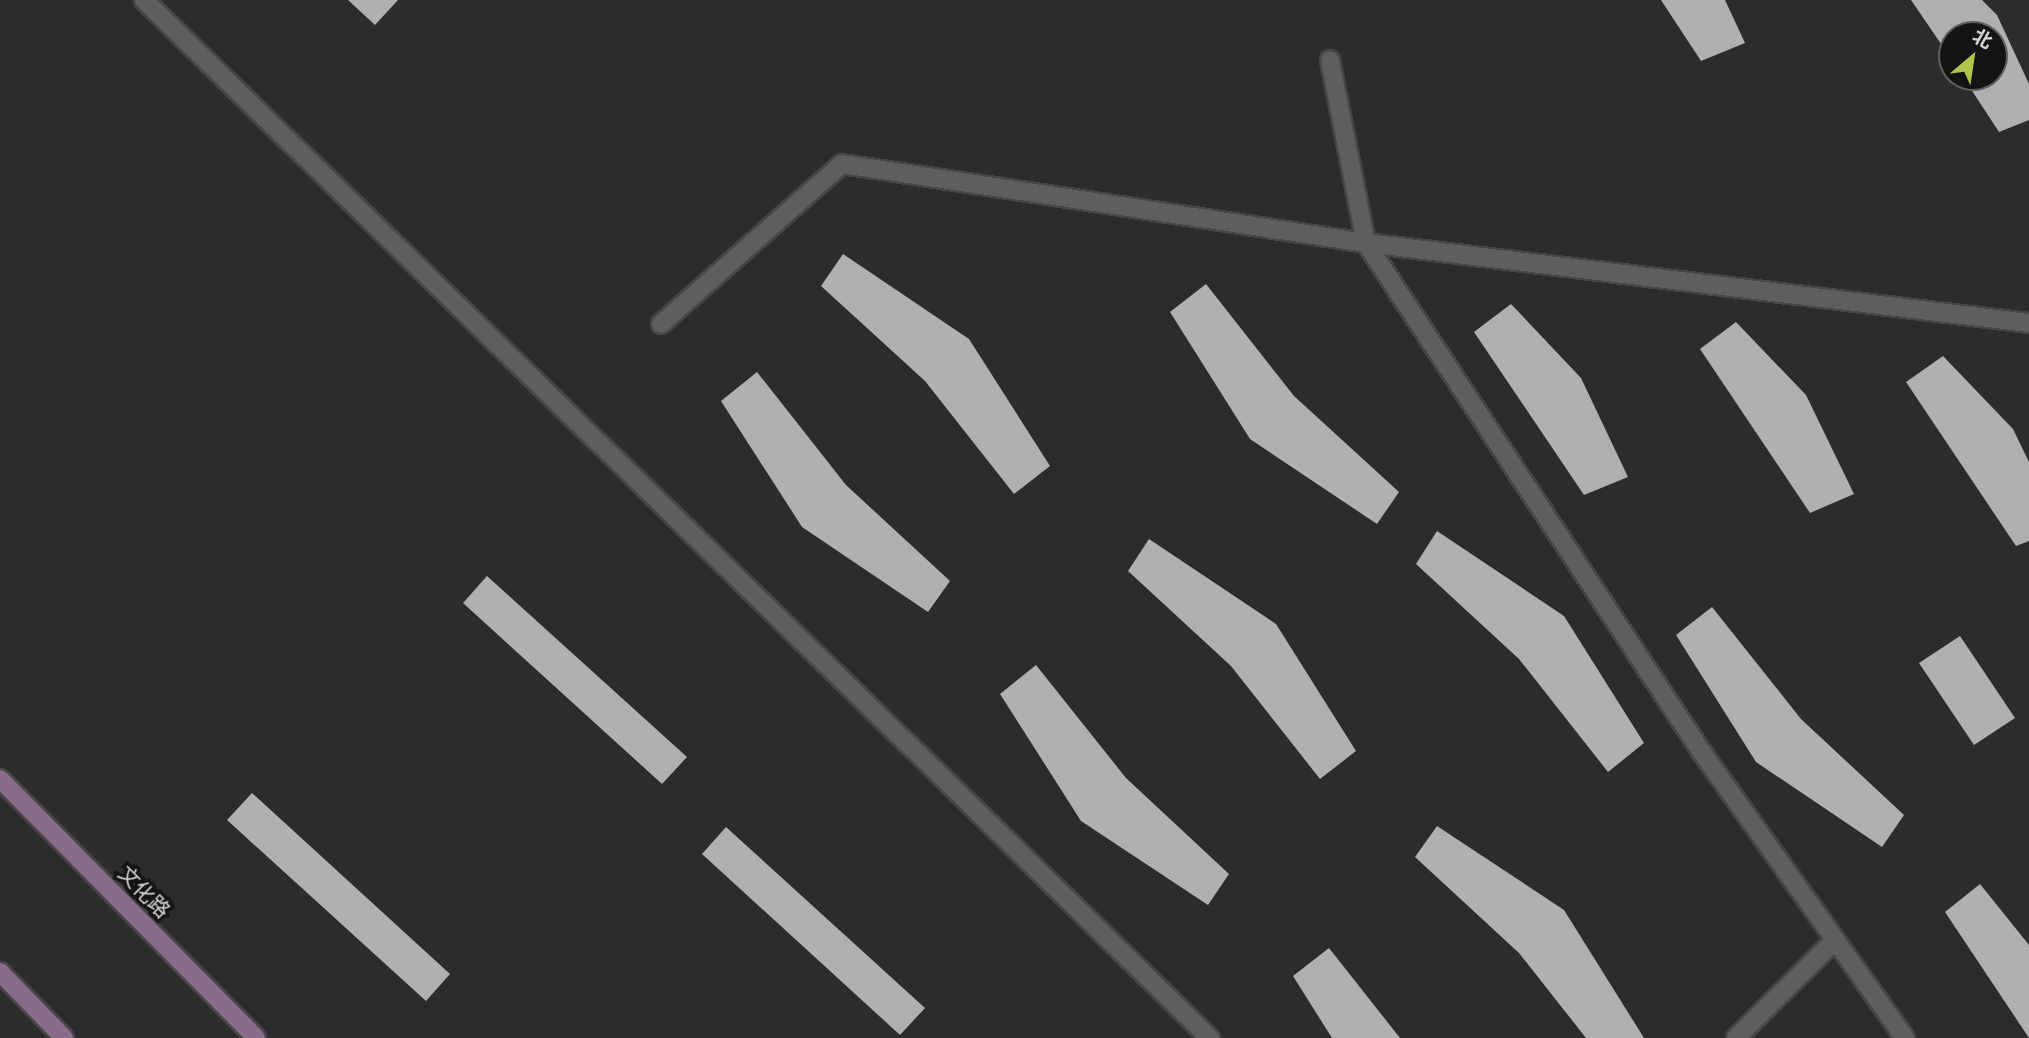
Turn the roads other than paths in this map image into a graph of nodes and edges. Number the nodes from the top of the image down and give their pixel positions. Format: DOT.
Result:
graph roads {
  1 [pos="144,0"];
  2 [pos="1330,60"];
  3 [pos="1366,243"];
  4 [pos="2029,323"];
  5 [pos="661,324"];
  6 [pos="0,779"];
  7 [pos="1835,940"];
  8 [pos="0,972"];
  9 [pos="64,1038"];
  10 [pos="256,1038"];
  11 [pos="1210,1038"];
  12 [pos="1736,1038"];
  13 [pos="1905,1038"];
  1 -- 11 [label="street"];
  2 -- 3 [label="street"];
  3 -- 4 [label="street"];
  3 -- 5 [label="street"];
  3 -- 7 [label="street"];
  6 -- 10 [label="main road, 文化路"];
  7 -- 12 [label="street"];
  7 -- 13 [label="street"];
  8 -- 9 [label="main road"];
}
